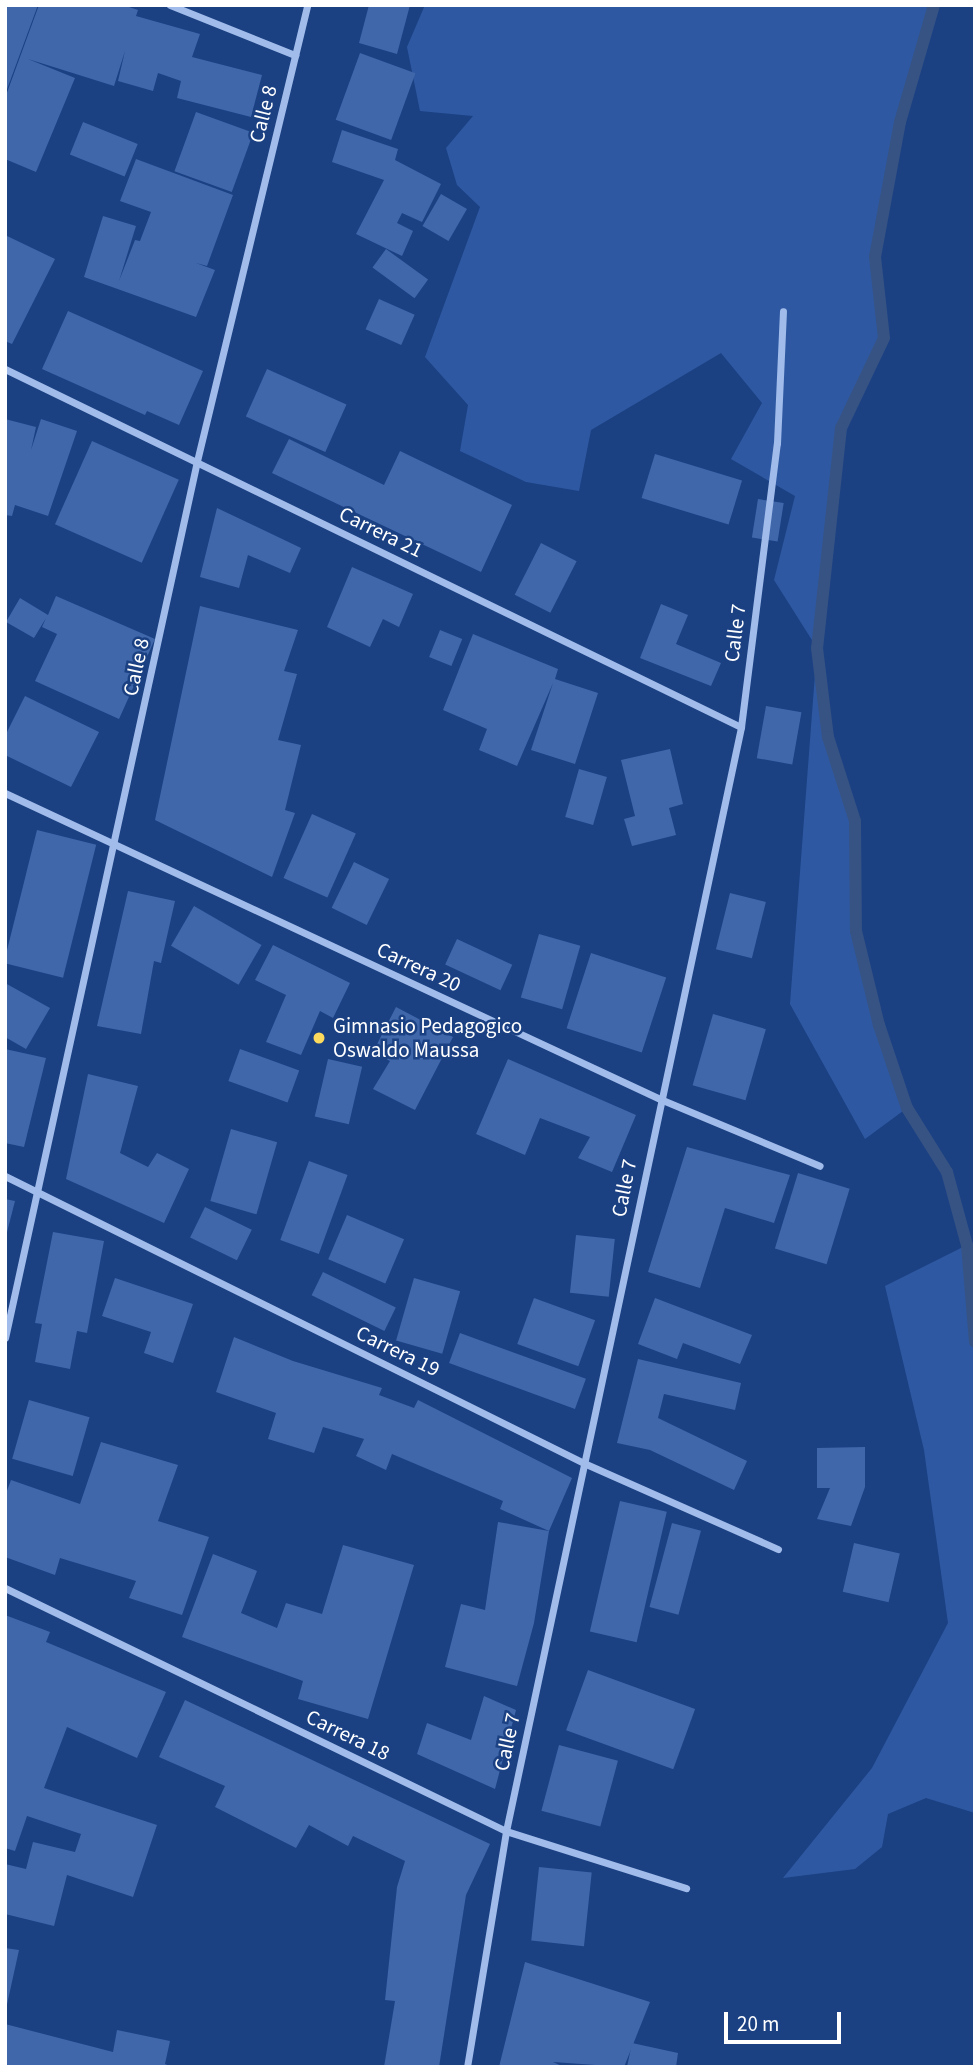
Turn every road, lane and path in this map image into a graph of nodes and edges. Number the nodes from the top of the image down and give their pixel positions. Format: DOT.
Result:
graph roads {
  1 [pos="170,5"];
  2 [pos="307,5"];
  3 [pos="295,55"];
  4 [pos="783,311"];
  5 [pos="5,369"];
  6 [pos="197,461"];
  7 [pos="741,727"];
  8 [pos="5,793"];
  9 [pos="116,845"];
  10 [pos="660,1099"];
  11 [pos="820,1167"];
  12 [pos="5,1176"];
  13 [pos="37,1191"];
  14 [pos="5,1338"];
  15 [pos="586,1464"];
  16 [pos="778,1549"];
  17 [pos="5,1588"];
  18 [pos="506,1830"];
  19 [pos="686,1888"];
  20 [pos="467,2067"];
  1 -- 3 [label="street"];
  2 -- 3 [label="street, Calle 8"];
  3 -- 6 [label="street, Calle 8"];
  4 -- 7 [label="street, Calle 7"];
  5 -- 6 [label="street, Carrera 21"];
  6 -- 7 [label="street, Carrera 21"];
  6 -- 9 [label="street, Calle 8"];
  7 -- 10 [label="street, Calle 7"];
  8 -- 9 [label="street, Carrera 20"];
  9 -- 10 [label="street, Carrera 20"];
  9 -- 13 [label="street, Calle 8"];
  10 -- 11 [label="street, Carrera 20"];
  10 -- 15 [label="street, Calle 7"];
  12 -- 13 [label="street, Carrera 19"];
  13 -- 14 [label="street, Calle 8"];
  13 -- 15 [label="street, Carrera 19"];
  15 -- 16 [label="street, Carrera 19"];
  15 -- 18 [label="street, Calle 7"];
  17 -- 18 [label="street, Carrera 18"];
  18 -- 19 [label="street, Carrera 18"];
  18 -- 20 [label="street, Calle 7"];
}
